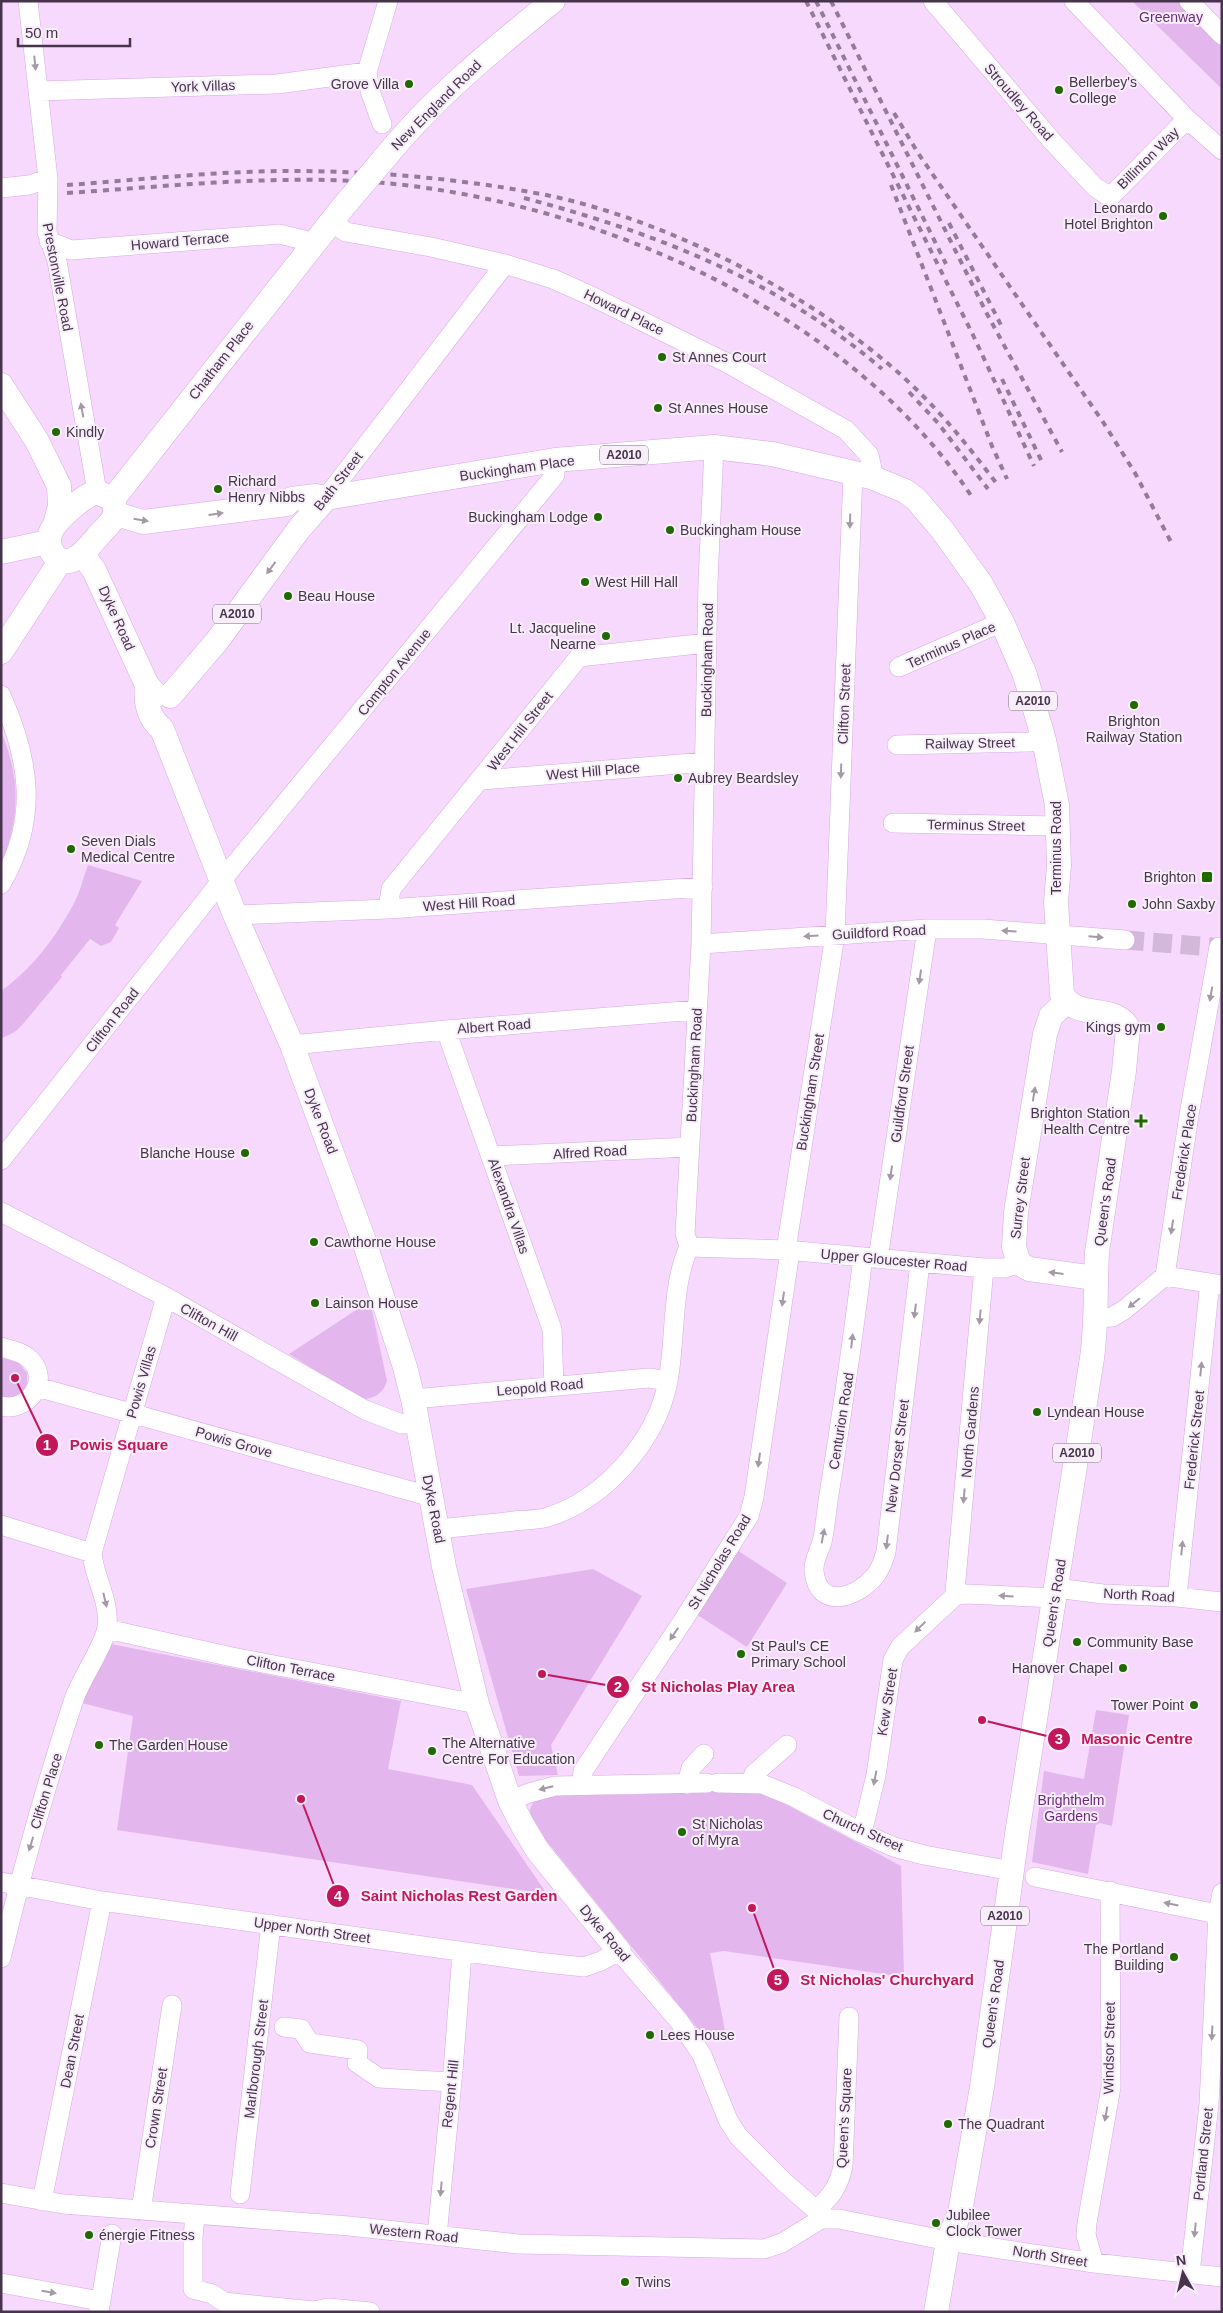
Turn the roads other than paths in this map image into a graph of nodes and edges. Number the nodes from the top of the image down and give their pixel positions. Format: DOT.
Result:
graph roads {
  1 [pos="28,1"];
  2 [pos="388,1"];
  3 [pos="553,1"];
  4 [pos="932,1"];
  5 [pos="1074,1"];
  6 [pos="1188,1"];
  7 [pos="1222,35"];
  8 [pos="367,72"];
  9 [pos="38,91"];
  10 [pos="1187,119"];
  11 [pos="382,124"];
  12 [pos="1222,150"];
  13 [pos="48,180"];
  14 [pos="1,188"];
  15 [pos="1110,197"];
  16 [pos="337,214"];
  17 [pos="49,241"];
  18 [pos="311,246"];
  19 [pos="505,264"];
  20 [pos="4,397"];
  21 [pos="714,447"];
  22 [pos="555,460"];
  23 [pos="862,475"];
  24 [pos="59,486"];
  25 [pos="326,498"];
  26 [pos="916,500"];
  27 [pos="103,501"];
  28 [pos="287,504"];
  29 [pos="300,529"];
  30 [pos="62,545"];
  31 [pos="1,552"];
  32 [pos="1002,622"];
  33 [pos="707,643"];
  34 [pos="1,652"];
  35 [pos="899,667"];
  36 [pos="147,684"];
  37 [pos="1,695"];
  38 [pos="170,696"];
  39 [pos="162,729"];
  40 [pos="1044,740"];
  41 [pos="897,745"];
  42 [pos="704,762"];
  43 [pos="482,780"];
  44 [pos="893,823"];
  45 [pos="1058,826"];
  46 [pos="222,880"];
  47 [pos="1,884"];
  48 [pos="703,887"];
  49 [pos="388,909"];
  50 [pos="235,916"];
  51 [pos="927,929"];
  52 [pos="1057,934"];
  53 [pos="835,935"];
  54 [pos="1125,940"];
  55 [pos="701,944"];
  56 [pos="1218,947"];
  57 [pos="1067,1001"];
  58 [pos="697,1010"];
  59 [pos="446,1030"];
  60 [pos="292,1045"];
  61 [pos="690,1147"];
  62 [pos="491,1156"];
  63 [pos="1,1160"];
  64 [pos="1,1212"];
  65 [pos="689,1247"];
  66 [pos="788,1250"];
  67 [pos="870,1258"];
  68 [pos="920,1262"];
  69 [pos="1019,1263"];
  70 [pos="984,1268"];
  71 [pos="1165,1276"];
  72 [pos="1095,1278"];
  73 [pos="1214,1285"];
  74 [pos="166,1297"];
  75 [pos="1097,1318"];
  76 [pos="1,1347"];
  77 [pos="668,1381"];
  78 [pos="554,1386"];
  79 [pos="37,1387"];
  80 [pos="413,1399"];
  81 [pos="1,1406"];
  82 [pos="132,1413"];
  83 [pos="418,1423"];
  84 [pos="432,1497"];
  85 [pos="2,1528"];
  86 [pos="438,1529"];
  87 [pos="92,1553"];
  88 [pos="817,1583"];
  89 [pos="1055,1593"];
  90 [pos="956,1595"];
  91 [pos="1177,1597"];
  92 [pos="1222,1602"];
  93 [pos="107,1629"];
  94 [pos="476,1704"];
  95 [pos="787,1745"];
  96 [pos="704,1754"];
  97 [pos="751,1783"];
  98 [pos="687,1784"];
  99 [pos="582,1785"];
  100 [pos="510,1801"];
  101 [pos="862,1834"];
  102 [pos="1012,1871"];
  103 [pos="1035,1877"];
  104 [pos="10,1884"];
  105 [pos="1107,1890"];
  106 [pos="1222,1893"];
  107 [pos="102,1900"];
  108 [pos="1220,1915"];
  109 [pos="271,1924"];
  110 [pos="619,1951"];
  111 [pos="462,1953"];
  112 [pos="1,1958"];
  113 [pos="172,2005"];
  114 [pos="849,2017"];
  115 [pos="272,2026"];
  116 [pos="452,2082"];
  117 [pos="1,2193"];
  118 [pos="240,2194"];
  119 [pos="42,2201"];
  120 [pos="141,2211"];
  121 [pos="819,2214"];
  122 [pos="195,2216"];
  123 [pos="112,2234"];
  124 [pos="437,2236"];
  125 [pos="948,2241"];
  126 [pos="1094,2263"];
  127 [pos="1190,2273"];
  128 [pos="1222,2277"];
  129 [pos="1,2283"];
  130 [pos="100,2307"];
  131 [pos="223,2307"];
  132 [pos="314,2311"];
  133 [pos="370,2312"];
  134 [pos="936,2312"];
  1 -- 9 [label="street, Prestonville Road, one-way"];
  2 -- 8 [label="street"];
  3 -- 16 [label="main road, New England Road, bridge"];
  4 -- 15 [label="street, Stroudley Road"];
  5 -- 10 [label="street"];
  6 -- 7 [label="street"];
  8 -- 9 [label="street, York Villas"];
  8 -- 11 [label="street"];
  9 -- 13 [label="street, Prestonville Road"];
  10 -- 12 [label="street"];
  10 -- 15 [label="street, Billinton Way"];
  13 -- 14 [label="street"];
  13 -- 17 [label="street, Prestonville Road"];
  16 -- 18 [label="main road, Chatham Place"];
  16 -- 19 [label="street, Howard Place"];
  17 -- 18 [label="street, Howard Terrace"];
  27 -- 17 [label="street, Prestonville Road, one-way"];
  18 -- 27 [label="main road, Chatham Place"];
  19 -- 23 [label="street, Howard Place"];
  19 -- 25 [label="street, Bath Street"];
  20 -- 24 [label="main road"];
  21 -- 22 [label="main road, Buckingham Place / A2010"];
  21 -- 23 [label="main road, Buckingham Place / A2010"];
  21 -- 33 [label="street, Buckingham Road"];
  22 -- 25 [label="main road, Buckingham Place / A2010"];
  22 -- 46 [label="street, Compton Avenue"];
  23 -- 26 [label="main road, Buckingham Place / A2010"];
  23 -- 53 [label="street, Clifton Street, one-way"];
  24 -- 27 [label="main road, A2010"];
  24 -- 30 [label="main road"];
  25 -- 28 [label="main road, Buckingham Place / A2010"];
  25 -- 29 [label="main road, Bath Street / A2010"];
  26 -- 32 [label="main road, Terminus Road / A2010"];
  27 -- 28 [label="main road, Buckingham Place / A2010, one-way"];
  27 -- 30 [label="main road"];
  27 -- 30 [label="main road"];
  28 -- 29 [label="main road"];
  29 -- 38 [label="main road, Bath Street / A2010, one-way"];
  30 -- 31 [label="main road"];
  30 -- 34 [label="main road"];
  30 -- 36 [label="main road, Dyke Road"];
  32 -- 35 [label="street, Terminus Place"];
  32 -- 40 [label="main road, Terminus Road / A2010"];
  33 -- 42 [label="street, Buckingham Road"];
  33 -- 43 [label="street, West Hill Street"];
  36 -- 38 [label="main road"];
  36 -- 39 [label="main road, Dyke Road"];
  37 -- 47 [label="street"];
  38 -- 39 [label="main road"];
  39 -- 46 [label="main road, Dyke Road"];
  40 -- 41 [label="street, Railway Street"];
  40 -- 45 [label="main road, Terminus Road / A2010"];
  42 -- 43 [label="street, West Hill Place"];
  42 -- 48 [label="street, Buckingham Road"];
  43 -- 49 [label="street, West Hill Street"];
  44 -- 45 [label="street, Terminus Street"];
  45 -- 52 [label="main road, Terminus Road / A2010"];
  46 -- 50 [label="main road, Dyke Road"];
  46 -- 63 [label="street, Clifton Road"];
  48 -- 49 [label="street, West Hill Road"];
  48 -- 55 [label="street, Buckingham Road"];
  49 -- 50 [label="street, West Hill Road"];
  50 -- 60 [label="main road, Dyke Road"];
  52 -- 51 [label="street, Guildford Road, one-way"];
  51 -- 53 [label="street, Guildford Road"];
  51 -- 67 [label="street, Guildford Street, one-way"];
  52 -- 54 [label="street, Guildford Road, one-way"];
  52 -- 57 [label="main road, A2010"];
  53 -- 55 [label="street, Guildford Road, one-way"];
  53 -- 66 [label="street, Buckingham Street"];
  55 -- 58 [label="street, Buckingham Road"];
  56 -- 71 [label="street, Frederick Place, one-way"];
  69 -- 57 [label="main road, Surrey Street, one-way"];
  57 -- 72 [label="main road, Queen's Road / A2010"];
  58 -- 59 [label="street, Albert Road"];
  58 -- 61 [label="street, Buckingham Road"];
  59 -- 60 [label="street, Albert Road"];
  59 -- 62 [label="street, Alexandra Villas"];
  60 -- 80 [label="main road, Dyke Road"];
  61 -- 62 [label="street, Alfred Road"];
  61 -- 65 [label="street, Buckingham Road"];
  62 -- 78 [label="street, Alexandra Villas"];
  64 -- 74 [label="street, Clifton Hill"];
  65 -- 66 [label="street, Upper Gloucester Road"];
  65 -- 77 [label="street, Buckingham Road"];
  66 -- 67 [label="street, Upper Gloucester Road"];
  66 -- 99 [label="street, St Nicholas Road, one-way"];
  67 -- 68 [label="street, Upper Gloucester Road"];
  88 -- 67 [label="street, Centurion Road, one-way"];
  68 -- 70 [label="street, Upper Gloucester Road"];
  68 -- 88 [label="street, New Dorset Street, one-way"];
  69 -- 70 [label="street, Upper Gloucester Road"];
  72 -- 69 [label="main road, one-way"];
  70 -- 90 [label="street, North Gardens, one-way"];
  71 -- 73 [label="street"];
  71 -- 75 [label="street, one-way"];
  72 -- 75 [label="main road, Queen's Road / A2010"];
  91 -- 73 [label="street, Frederick Street, one-way"];
  74 -- 82 [label="street, Powis Villas"];
  74 -- 83 [label="street, Clifton Hill"];
  75 -- 89 [label="main road, Queen's Road / A2010"];
  76 -- 79 [label="street"];
  77 -- 78 [label="street, Leopold Road"];
  77 -- 86 [label="street, Buckingham Road"];
  78 -- 80 [label="street, Leopold Road"];
  79 -- 81 [label="street"];
  79 -- 82 [label="street, Powis Grove"];
  80 -- 83 [label="main road, Dyke Road"];
  82 -- 84 [label="street, Powis Grove"];
  82 -- 87 [label="street, Powis Villas"];
  83 -- 84 [label="main road, Dyke Road"];
  84 -- 86 [label="main road, Dyke Road"];
  85 -- 87 [label="street"];
  86 -- 94 [label="main road, Dyke Road"];
  87 -- 93 [label="street, one-way"];
  89 -- 90 [label="street, North Road, one-way"];
  89 -- 91 [label="street, North Road"];
  89 -- 102 [label="main road, Queen's Road / A2010"];
  90 -- 101 [label="street, Kew Street, one-way"];
  91 -- 92 [label="street, North Road"];
  93 -- 94 [label="street, Clifton Terrace"];
  93 -- 104 [label="street, Clifton Place, one-way"];
  94 -- 100 [label="main road, Dyke Road"];
  95 -- 97 [label="street"];
  96 -- 98 [label="street"];
  97 -- 98 [label="street, Church Street"];
  97 -- 101 [label="street, Church Street"];
  98 -- 99 [label="street, Church Street"];
  99 -- 100 [label="street, Church Street, one-way"];
  100 -- 110 [label="main road, Dyke Road"];
  101 -- 102 [label="street, Church Street"];
  102 -- 125 [label="main road, Queen's Road / A2010"];
  103 -- 105 [label="street"];
  104 -- 107 [label="street, Upper North Street"];
  104 -- 112 [label="street, Clifton Place"];
  108 -- 105 [label="street, one-way"];
  105 -- 126 [label="street, Windsor Street, one-way"];
  106 -- 108 [label="street, Portland Street"];
  107 -- 109 [label="street, Upper North Street"];
  107 -- 119 [label="street, Dean Street"];
  108 -- 127 [label="street, Portland Street, one-way"];
  109 -- 111 [label="street, Upper North Street"];
  109 -- 115 [label="street, Marlborough Street"];
  110 -- 111 [label="street, Upper North Street"];
  110 -- 121 [label="street, Dyke Road"];
  111 -- 116 [label="street, Regent Hill"];
  113 -- 120 [label="street, Crown Street"];
  114 -- 121 [label="street, Queen's Square"];
  115 -- 116 [label="street"];
  115 -- 118 [label="street, Marlborough Street"];
  116 -- 124 [label="street, Regent Hill, one-way"];
  117 -- 119 [label="street, Western Road"];
  119 -- 120 [label="street, Western Road"];
  120 -- 122 [label="street, Western Road"];
  121 -- 124 [label="street, Western Road"];
  121 -- 125 [label="street, North Street"];
  122 -- 124 [label="street, Western Road"];
  122 -- 131 [label="street"];
  123 -- 130 [label="street"];
  125 -- 126 [label="street, North Street"];
  125 -- 134 [label="main road, A2010"];
  126 -- 127 [label="street, North Street"];
  127 -- 128 [label="street, North Street"];
  129 -- 130 [label="street, one-way"];
  131 -- 132 [label="street"];
  132 -- 133 [label="street"];
}
